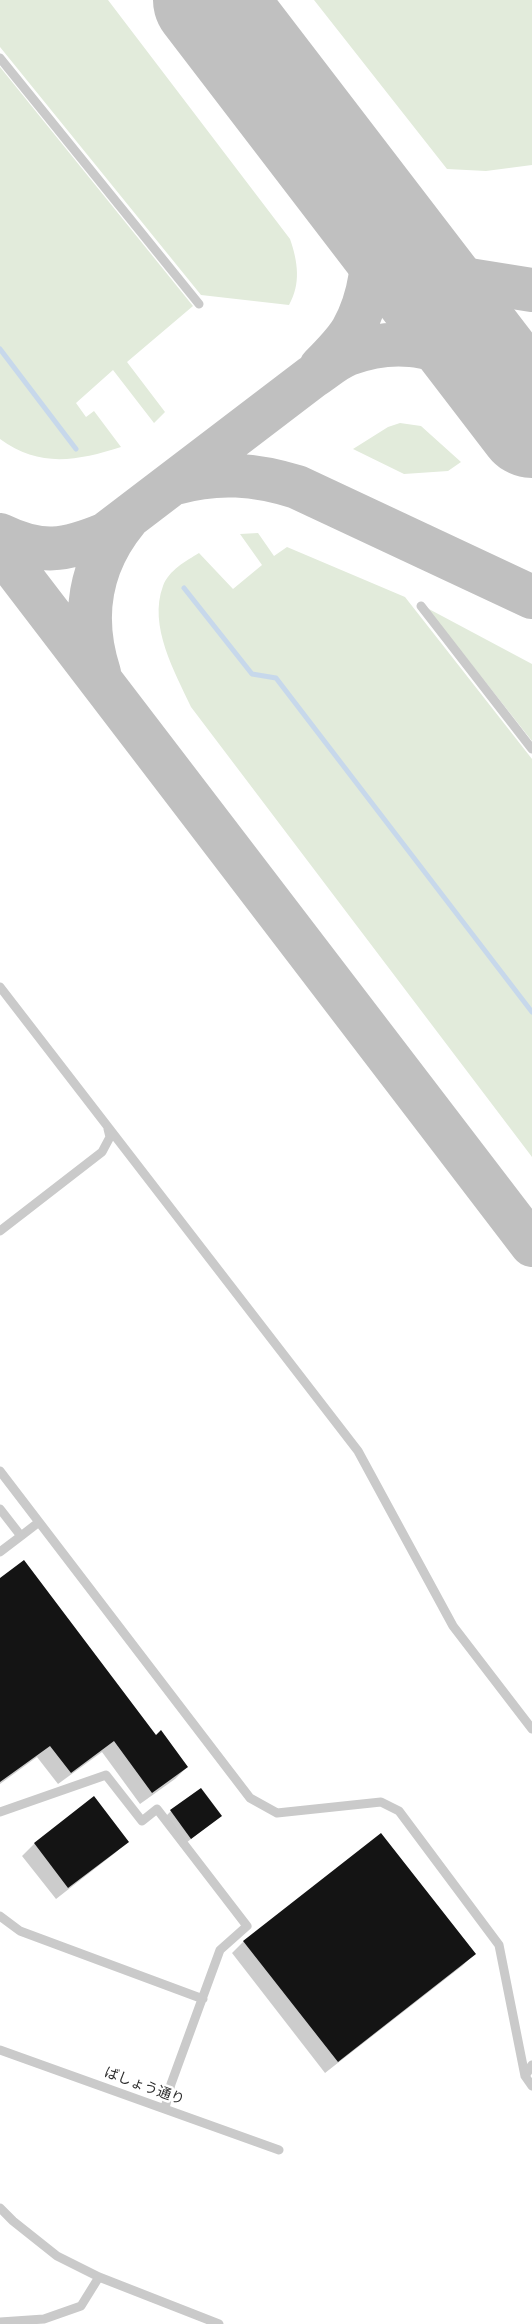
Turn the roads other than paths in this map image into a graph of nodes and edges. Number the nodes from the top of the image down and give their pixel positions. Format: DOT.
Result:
graph roads {
  1 [pos="0,58"];
  2 [pos="199,304"];
  3 [pos="421,606"];
  4 [pos="532,749"];
  5 [pos="0,987"];
  6 [pos="107,1126"];
  7 [pos="0,1231"];
  8 [pos="0,1471"];
  9 [pos="0,1509"];
  10 [pos="39,1522"];
  11 [pos="21,1536"];
  12 [pos="0,1552"];
  13 [pos="532,1729"];
  14 [pos="0,1812"];
  15 [pos="0,1916"];
  16 [pos="203,1998"];
  17 [pos="0,2050"];
  18 [pos="532,2065"];
  19 [pos="525,2076"];
  20 [pos="532,2086"];
  21 [pos="165,2108"];
  22 [pos="279,2150"];
  23 [pos="0,2208"];
  24 [pos="99,2277"];
  25 [pos="0,2322"];
  26 [pos="219,2324"];
  1 -- 2 [label="lane"];
  3 -- 4 [label="lane"];
  5 -- 6 [label="lane"];
  6 -- 7 [label="lane"];
  6 -- 13 [label="lane"];
  8 -- 10 [label="lane"];
  9 -- 11 [label="lane"];
  10 -- 11 [label="lane"];
  10 -- 19 [label="lane"];
  11 -- 12 [label="lane"];
  14 -- 16 [label="lane"];
  15 -- 16 [label="lane"];
  16 -- 21 [label="lane"];
  17 -- 21 [label="lane, ばしょう通り"];
  18 -- 19 [label="lane"];
  19 -- 20 [label="lane"];
  21 -- 22 [label="lane, ばしょう通り"];
  23 -- 24 [label="lane"];
  24 -- 25 [label="lane"];
  24 -- 26 [label="lane"];
}
